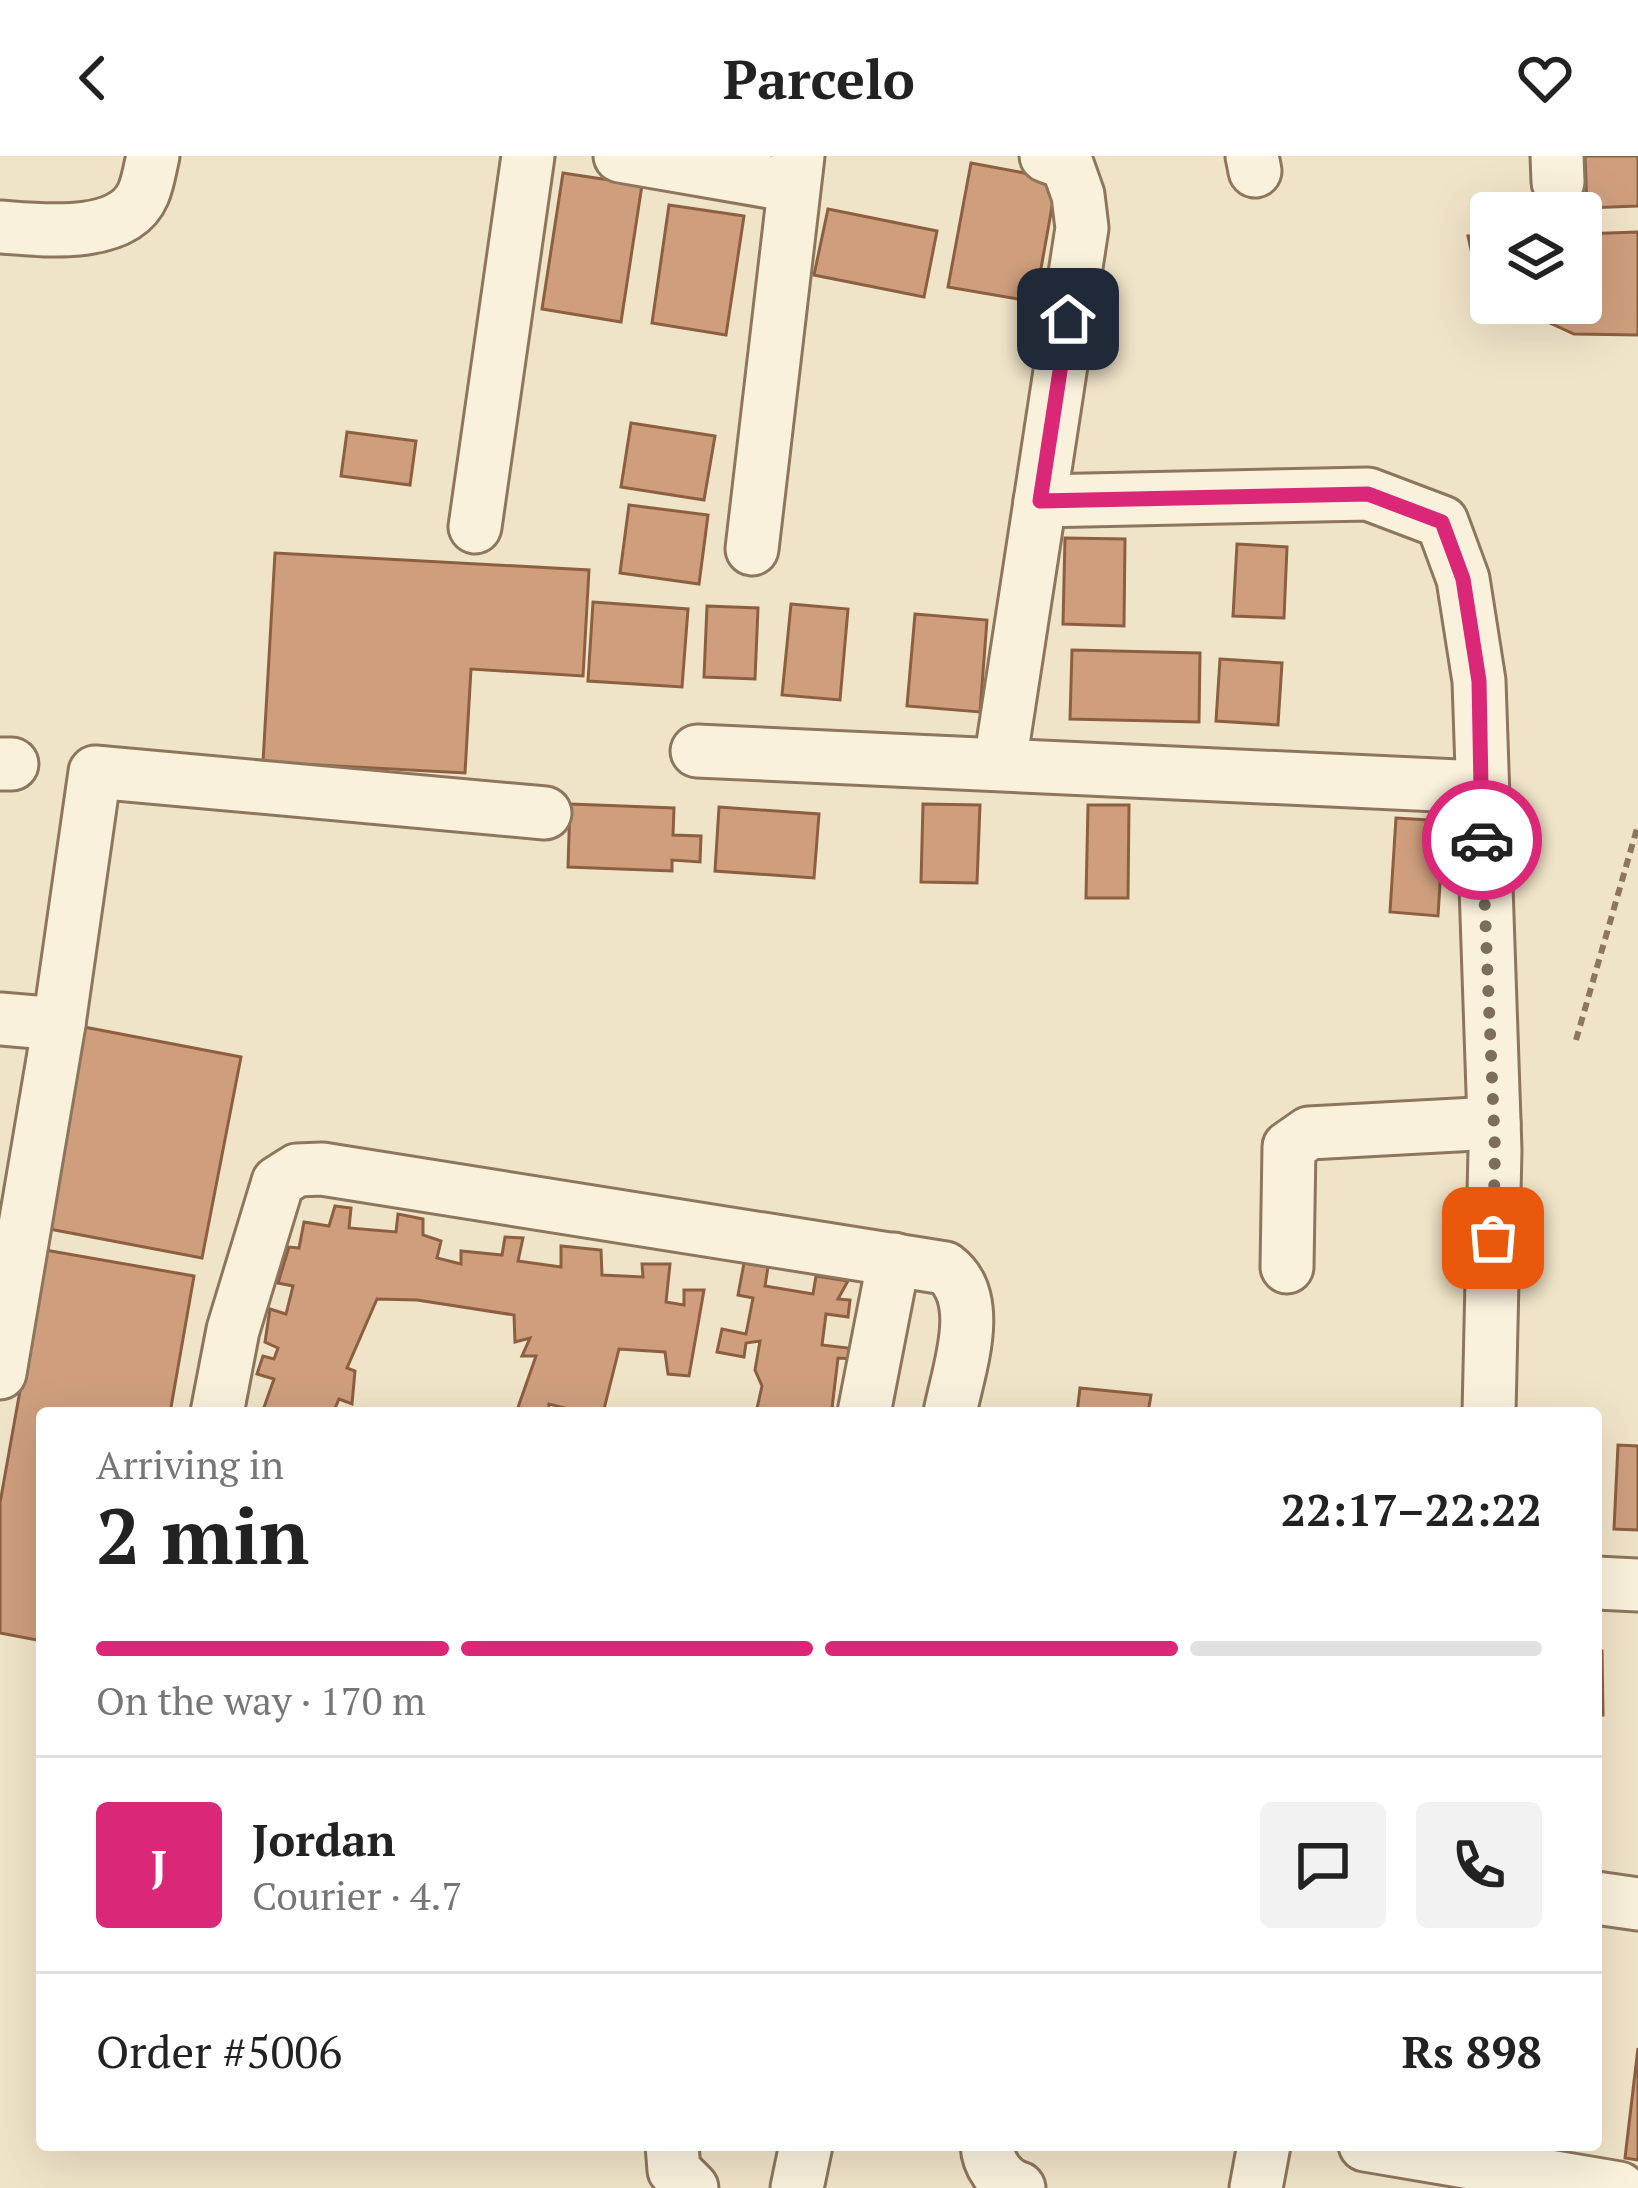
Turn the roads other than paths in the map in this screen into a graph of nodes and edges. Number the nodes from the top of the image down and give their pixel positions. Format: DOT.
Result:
graph roads {
  1 [pos="152,156"];
  2 [pos="528,156"];
  3 [pos="620,156"];
  4 [pos="1046,156"];
  5 [pos="795,171"];
  6 [pos="0,227"];
  7 [pos="1040,501"];
  8 [pos="475,527"];
  9 [pos="752,549"];
  10 [pos="697,751"];
  11 [pos="1000,763"];
  12 [pos="1480,788"];
  13 [pos="544,813"];
  14 [pos="0,1019"];
  15 [pos="59,1024"];
  16 [pos="1494,1123"];
  17 [pos="894,1259"];
  18 [pos="1287,1267"];
  19 [pos="0,1372"];
  20 [pos="218,1407"];
  21 [pos="865,1407"];
  22 [pos="951,1407"];
  23 [pos="1489,1407"];
  24 [pos="1602,1583"];
  25 [pos="1638,1586"];
  26 [pos="1602,1899"];
  27 [pos="1638,1904"];
  28 [pos="672,2151"];
  29 [pos="805,2151"];
  30 [pos="987,2151"];
  31 [pos="1263,2151"];
  32 [pos="1400,2151"];
  33 [pos="692,2188"];
  34 [pos="797,2188"];
  35 [pos="1019,2188"];
  36 [pos="1256,2188"];
  37 [pos="1619,2188"];
  1 -- 6 [label="street"];
  2 -- 8 [label="street"];
  3 -- 5 [label="street"];
  4 -- 7 [label="street"];
  5 -- 9 [label="street"];
  7 -- 11 [label="street"];
  7 -- 12 [label="street"];
  10 -- 11 [label="street"];
  11 -- 12 [label="street"];
  12 -- 16 [label="street"];
  13 -- 15 [label="street"];
  14 -- 15 [label="street"];
  15 -- 19 [label="street"];
  16 -- 18 [label="street"];
  16 -- 23 [label="street"];
  17 -- 20 [label="street"];
  17 -- 21 [label="street"];
  17 -- 22 [label="street"];
  24 -- 25 [label="street"];
  26 -- 27 [label="street"];
  28 -- 33 [label="street"];
  29 -- 34 [label="street"];
  30 -- 35 [label="street"];
  31 -- 36 [label="street"];
  32 -- 37 [label="street"];
}
